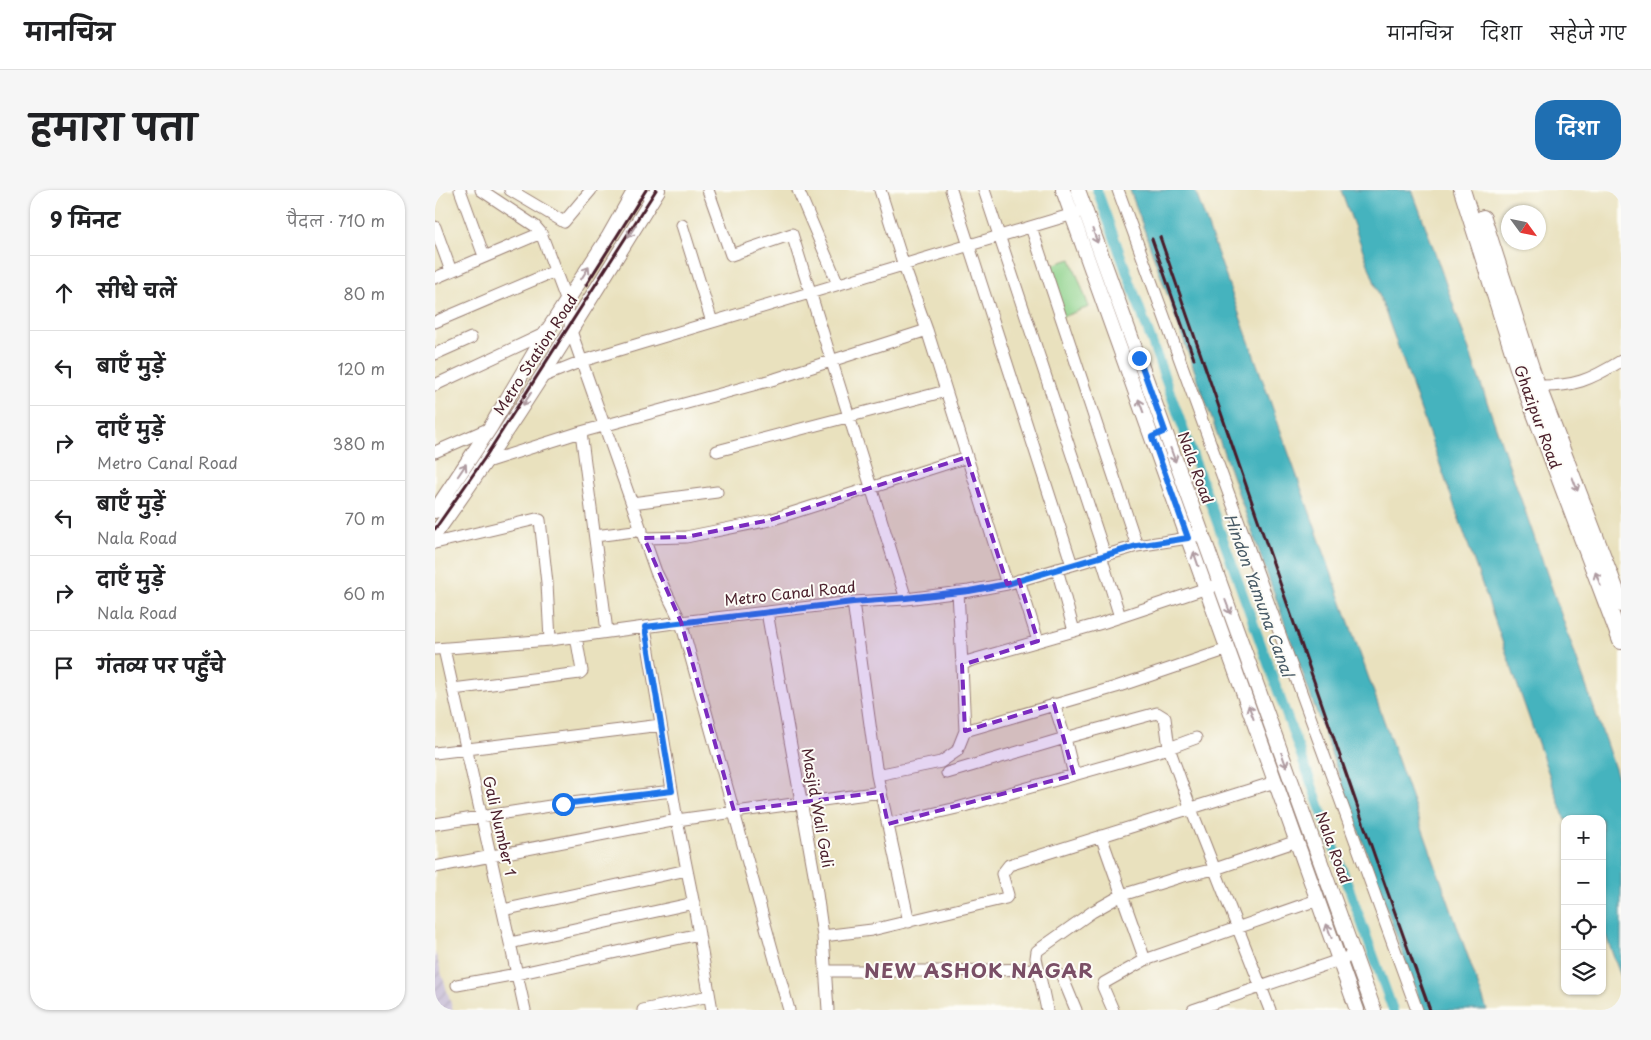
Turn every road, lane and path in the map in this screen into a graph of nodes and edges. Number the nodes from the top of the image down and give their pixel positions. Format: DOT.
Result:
graph roads {
  1 [pos="460,190"];
  2 [pos="481,190"];
  3 [pos="510,190"];
  4 [pos="591,190"];
  5 [pos="636,190"];
  6 [pos="708,190"];
  7 [pos="798,190"];
  8 [pos="880,190"];
  9 [pos="951,190"];
  10 [pos="984,190"];
  11 [pos="1063,190"];
  12 [pos="1078,190"];
  13 [pos="1119,190"];
  14 [pos="1462,190"];
  15 [pos="1474,190"];
  16 [pos="655,194"];
  17 [pos="1079,213"];
  18 [pos="682,225"];
  19 [pos="435,227"];
  20 [pos="1031,227"];
  21 [pos="541,234"];
  22 [pos="999,236"];
  23 [pos="969,245"];
  24 [pos="484,256"];
  25 [pos="904,266"];
  26 [pos="451,271"];
  27 [pos="555,272"];
  28 [pos="435,278"];
  29 [pos="838,284"];
  30 [pos="809,293"];
  31 [pos="567,302"];
  32 [pos="435,322"];
  33 [pos="712,322"];
  34 [pos="927,330"];
  35 [pos="571,331"];
  36 [pos="546,333"];
  37 [pos="471,338"];
  38 [pos="435,354"];
  39 [pos="582,360"];
  40 [pos="830,361"];
  41 [pos="1621,361"];
  42 [pos="542,377"];
  43 [pos="435,385"];
  44 [pos="1537,386"];
  45 [pos="946,391"];
  46 [pos="848,416"];
  47 [pos="605,426"];
  48 [pos="490,428"];
  49 [pos="581,432"];
  50 [pos="1159,434"];
  51 [pos="717,451"];
  52 [pos="435,452"];
  53 [pos="967,457"];
  54 [pos="487,462"];
  55 [pos="871,487"];
  56 [pos="717,492"];
  57 [pos="632,503"];
  58 [pos="435,511"];
  59 [pos="435,534"];
  60 [pos="643,534"];
  61 [pos="1202,534"];
  62 [pos="595,536"];
  63 [pos="1188,538"];
  64 [pos="435,543"];
  65 [pos="1137,546"];
  66 [pos="1103,556"];
  67 [pos="1072,564"];
  68 [pos="1057,569"];
  69 [pos="1615,574"];
  70 [pos="1019,580"];
  71 [pos="1007,584"];
  72 [pos="1220,584"];
  73 [pos="1205,588"];
  74 [pos="958,592"];
  75 [pos="906,598"];
  76 [pos="853,602"];
  77 [pos="1621,604"];
  78 [pos="767,612"];
  79 [pos="1120,617"];
  80 [pos="681,622"];
  81 [pos="645,627"];
  82 [pos="1236,628"];
  83 [pos="607,631"];
  84 [pos="1074,631"];
  85 [pos="1222,633"];
  86 [pos="576,636"];
  87 [pos="550,640"];
  88 [pos="1038,641"];
  89 [pos="1621,642"];
  90 [pos="440,649"];
  91 [pos="1228,649"];
  92 [pos="961,665"];
  93 [pos="453,689"];
  94 [pos="1054,704"];
  95 [pos="661,725"];
  96 [pos="1271,726"];
  97 [pos="1257,730"];
  98 [pos="965,731"];
  99 [pos="1065,738"];
  100 [pos="1196,738"];
  101 [pos="1169,748"];
  102 [pos="467,749"];
  103 [pos="435,753"];
  104 [pos="947,774"];
  105 [pos="877,775"];
  106 [pos="1074,775"];
  107 [pos="1275,782"];
  108 [pos="672,791"];
  109 [pos="881,792"];
  110 [pos="800,804"];
  111 [pos="1191,809"];
  112 [pos="734,811"];
  113 [pos="482,816"];
  114 [pos="677,820"];
  115 [pos="435,824"];
  116 [pos="888,824"];
  117 [pos="1101,836"];
  118 [pos="1297,841"];
  119 [pos="491,856"];
  120 [pos="435,867"];
  121 [pos="1215,869"];
  122 [pos="687,870"];
  123 [pos="1122,895"];
  124 [pos="1317,900"];
  125 [pos="694,902"];
  126 [pos="503,910"];
  127 [pos="909,922"];
  128 [pos="1236,927"];
  129 [pos="699,934"];
  130 [pos="823,936"];
  131 [pos="510,943"];
  132 [pos="1354,955"];
  133 [pos="1145,960"];
  134 [pos="1339,960"];
  135 [pos="1039,969"];
  136 [pos="825,971"];
  137 [pos="517,974"];
  138 [pos="1063,976"];
  139 [pos="457,985"];
  140 [pos="1260,986"];
  141 [pos="709,996"];
  142 [pos="1226,1004"];
  143 [pos="525,1010"];
  144 [pos="643,1010"];
  145 [pos="713,1010"];
  146 [pos="789,1010"];
  147 [pos="828,1010"];
  148 [pos="1047,1010"];
  149 [pos="1076,1010"];
  150 [pos="1113,1010"];
  151 [pos="1193,1010"];
  152 [pos="1270,1010"];
  153 [pos="1357,1010"];
  154 [pos="1374,1010"];
  155 [pos="1417,1010"];
  1 -- 24 [label="street"];
  2 -- 21 [label="street"];
  3 -- 4 [label="street"];
  5 -- 16 [label="street"];
  31 -- 5 [label="street, Metro Station Road, one-way"];
  6 -- 30 [label="street"];
  7 -- 29 [label="street"];
  8 -- 25 [label="street"];
  9 -- 23 [label="street"];
  10 -- 22 [label="street"];
  11 -- 17 [label="street, Nala Road"];
  12 -- 17 [label="street, Nala Road"];
  13 -- 155 [label="street"];
  89 -- 14 [label="main road, Ghazipur Road, one-way"];
  15 -- 44 [label="main road, Ghazipur Road"];
  16 -- 35 [label="street, Metro Station Road, one-way"];
  17 -- 20 [label="street"];
  17 -- 50 [label="street, Nala Road"];
  18 -- 33 [label="street"];
  19 -- 26 [label="street"];
  20 -- 22 [label="street"];
  20 -- 65 [label="street"];
  21 -- 24 [label="street"];
  21 -- 27 [label="street"];
  22 -- 23 [label="street"];
  22 -- 66 [label="street"];
  23 -- 25 [label="street"];
  23 -- 67 [label="street"];
  24 -- 26 [label="street"];
  25 -- 29 [label="street"];
  25 -- 34 [label="street"];
  26 -- 28 [label="street"];
  27 -- 31 [label="street"];
  27 -- 32 [label="street"];
  29 -- 30 [label="street"];
  30 -- 33 [label="street"];
  30 -- 40 [label="street"];
  31 -- 35 [label="street"];
  31 -- 36 [label="street, Metro Station Road"];
  33 -- 39 [label="street"];
  34 -- 40 [label="street"];
  34 -- 45 [label="street"];
  35 -- 39 [label="street"];
  35 -- 42 [label="street, Metro Station Road"];
  36 -- 43 [label="street"];
  36 -- 48 [label="street, Metro Station Road"];
  37 -- 38 [label="street"];
  39 -- 42 [label="street"];
  39 -- 47 [label="street"];
  40 -- 46 [label="street"];
  40 -- 47 [label="street"];
  41 -- 44 [label="street"];
  42 -- 54 [label="street, Metro Station Road, one-way"];
  44 -- 69 [label="main road, Ghazipur Road, one-way"];
  45 -- 46 [label="street"];
  45 -- 53 [label="street"];
  46 -- 51 [label="street"];
  46 -- 55 [label="street"];
  47 -- 49 [label="street"];
  47 -- 57 [label="street"];
  48 -- 52 [label="street"];
  58 -- 48 [label="street, Metro Station Road, one-way"];
  49 -- 54 [label="street"];
  49 -- 62 [label="street"];
  50 -- 61 [label="street, Nala Road, one-way"];
  50 -- 63 [label="street, Nala Road"];
  53 -- 55 [label="street"];
  53 -- 71 [label="street"];
  54 -- 59 [label="street, Metro Station Road"];
  55 -- 60 [label="street"];
  55 -- 75 [label="street"];
  56 -- 57 [label="street"];
  57 -- 60 [label="street"];
  60 -- 62 [label="street"];
  60 -- 80 [label="street"];
  61 -- 63 [label="street, Metro Canal Road"];
  61 -- 72 [label="street, Nala Road"];
  62 -- 83 [label="street"];
  63 -- 65 [label="street, Metro Canal Road"];
  73 -- 63 [label="street, Nala Road, one-way"];
  64 -- 87 [label="street"];
  65 -- 66 [label="street, Metro Canal Road"];
  66 -- 67 [label="street, Metro Canal Road"];
  66 -- 79 [label="street"];
  67 -- 68 [label="street, Metro Canal Road"];
  68 -- 70 [label="street, Metro Canal Road"];
  68 -- 84 [label="street"];
  69 -- 77 [label="main road, Ghazipur Road"];
  70 -- 71 [label="street, Metro Canal Road"];
  70 -- 88 [label="street"];
  71 -- 74 [label="street, Metro Canal Road"];
  72 -- 73 [label="street"];
  72 -- 82 [label="street, Nala Road, one-way"];
  73 -- 79 [label="street"];
  73 -- 85 [label="street, Nala Road"];
  74 -- 75 [label="street, Metro Canal Road"];
  74 -- 92 [label="street"];
  75 -- 76 [label="street, Metro Canal Road"];
  76 -- 78 [label="street, Metro Canal Road"];
  76 -- 105 [label="street"];
  78 -- 80 [label="street, Metro Canal Road"];
  78 -- 110 [label="street, Masjid Wali Gali"];
  79 -- 84 [label="street"];
  80 -- 81 [label="street, Metro Canal Road"];
  80 -- 112 [label="street"];
  81 -- 83 [label="street, Metro Canal Road"];
  81 -- 95 [label="street"];
  82 -- 85 [label="street"];
  82 -- 96 [label="street, Nala Road"];
  83 -- 86 [label="street, Metro Canal Road"];
  84 -- 88 [label="street"];
  85 -- 91 [label="street, Nala Road"];
  86 -- 87 [label="street, Metro Canal Road"];
  86 -- 93 [label="street"];
  87 -- 90 [label="street, Metro Canal Road"];
  88 -- 92 [label="street"];
  90 -- 93 [label="street, Gali Number 1"];
  91 -- 94 [label="street"];
  97 -- 91 [label="street, Nala Road, one-way"];
  92 -- 98 [label="street"];
  93 -- 102 [label="street, Gali Number 1"];
  94 -- 98 [label="street"];
  94 -- 99 [label="street"];
  95 -- 102 [label="street"];
  95 -- 108 [label="street"];
  96 -- 97 [label="street"];
  96 -- 132 [label="street, Nala Road, one-way"];
  97 -- 107 [label="street, Nala Road"];
  98 -- 105 [label="street"];
  99 -- 101 [label="street"];
  99 -- 104 [label="street"];
  99 -- 106 [label="street"];
  100 -- 101 [label="street"];
  101 -- 106 [label="street"];
  101 -- 111 [label="street"];
  102 -- 103 [label="street"];
  102 -- 113 [label="street, Gali Number 1"];
  105 -- 109 [label="street"];
  106 -- 116 [label="street"];
  107 -- 111 [label="street"];
  107 -- 118 [label="street, Nala Road"];
  108 -- 113 [label="street"];
  108 -- 114 [label="street"];
  109 -- 110 [label="street"];
  109 -- 116 [label="street"];
  110 -- 112 [label="street"];
  110 -- 130 [label="street, Masjid Wali Gali"];
  111 -- 117 [label="street"];
  111 -- 121 [label="street"];
  112 -- 114 [label="street"];
  112 -- 146 [label="street"];
  113 -- 115 [label="street"];
  113 -- 119 [label="street, Gali Number 1"];
  114 -- 119 [label="street"];
  114 -- 122 [label="street"];
  116 -- 127 [label="street"];
  117 -- 123 [label="street"];
  117 -- 127 [label="street"];
  118 -- 121 [label="street"];
  118 -- 124 [label="street, Nala Road"];
  119 -- 120 [label="street"];
  119 -- 126 [label="street, Gali Number 1"];
  121 -- 123 [label="street"];
  121 -- 128 [label="street"];
  122 -- 125 [label="street"];
  122 -- 126 [label="street"];
  123 -- 133 [label="street"];
  123 -- 135 [label="street"];
  124 -- 128 [label="street"];
  134 -- 124 [label="street, Nala Road, one-way"];
  125 -- 129 [label="street"];
  125 -- 131 [label="street"];
  126 -- 131 [label="street, Gali Number 1"];
  127 -- 130 [label="street"];
  128 -- 133 [label="street"];
  128 -- 140 [label="street"];
  129 -- 137 [label="street"];
  129 -- 141 [label="street"];
  130 -- 136 [label="street, Masjid Wali Gali"];
  131 -- 137 [label="street, Gali Number 1"];
  132 -- 134 [label="street"];
  132 -- 154 [label="street, Nala Road"];
  133 -- 150 [label="street"];
  134 -- 140 [label="street"];
  134 -- 153 [label="street, Nala Road"];
  135 -- 136 [label="street"];
  135 -- 148 [label="street"];
  136 -- 147 [label="street, Masjid Wali Gali"];
  137 -- 139 [label="street"];
  137 -- 143 [label="street, Gali Number 1"];
  138 -- 149 [label="street"];
  140 -- 142 [label="street"];
  140 -- 152 [label="street"];
  141 -- 144 [label="street"];
  141 -- 145 [label="street"];
  142 -- 151 [label="street"];
}
